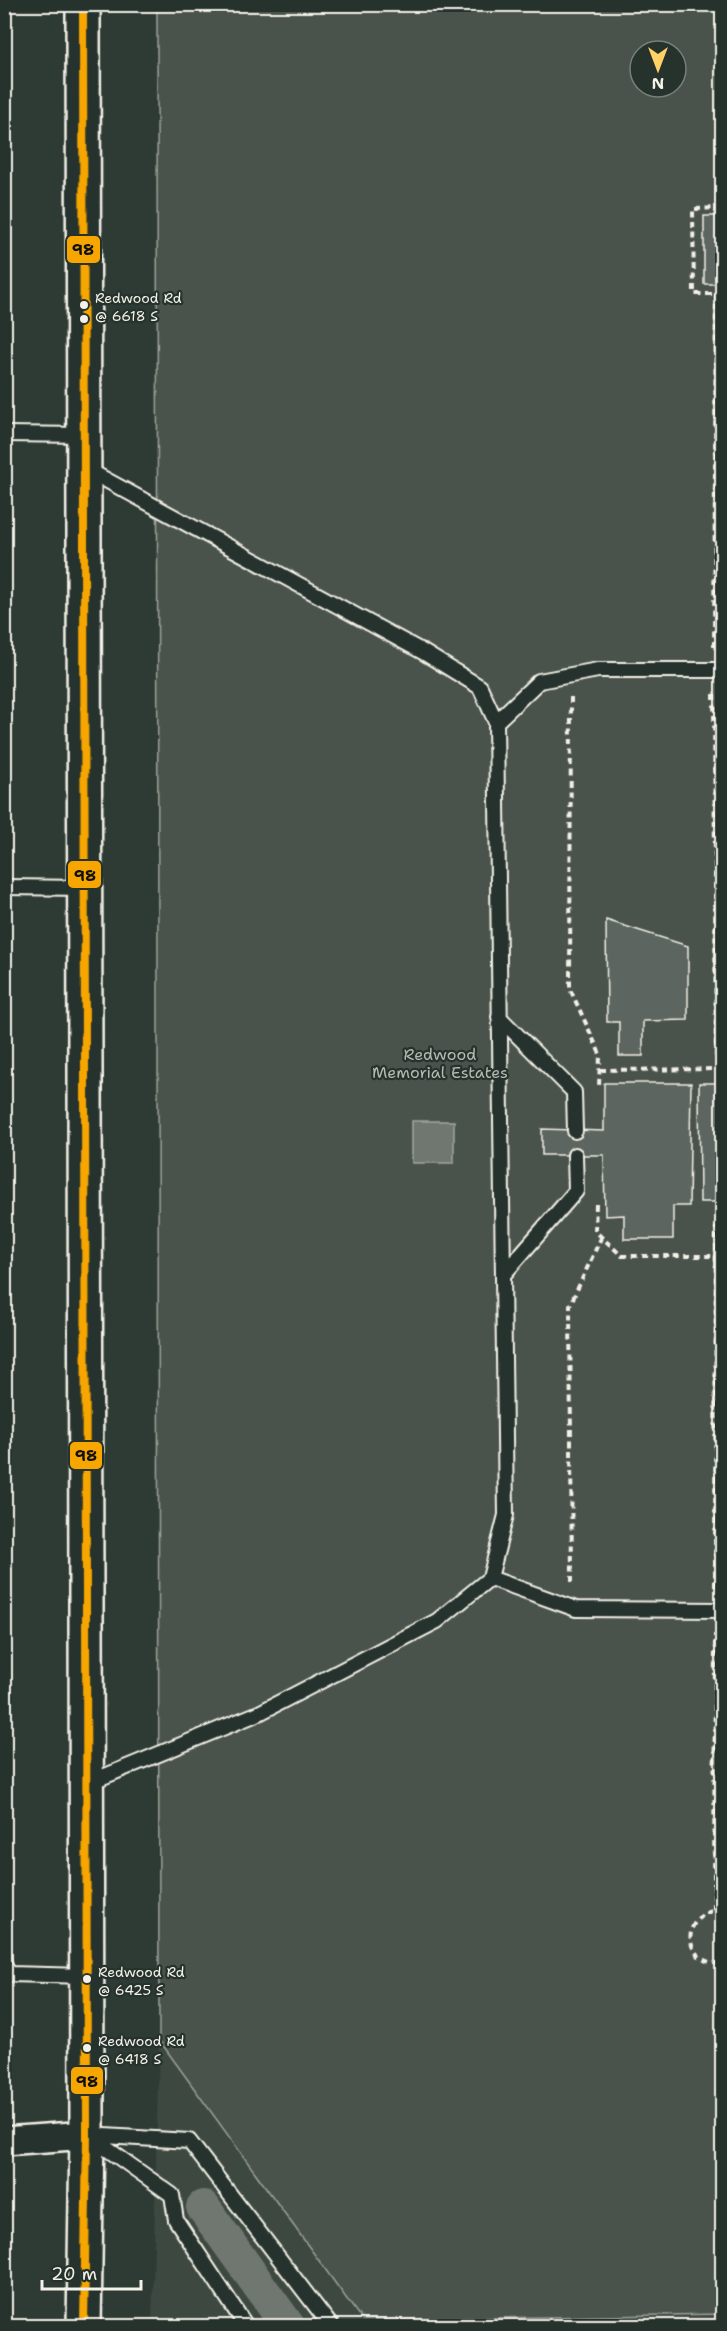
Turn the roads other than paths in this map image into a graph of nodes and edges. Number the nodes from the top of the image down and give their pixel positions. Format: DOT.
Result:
graph roads {
  1 [pos="83,4"];
  2 [pos="4,434"];
  3 [pos="84,435"];
  4 [pos="84,468"];
  5 [pos="723,670"];
  6 [pos="495,722"];
  7 [pos="4,887"];
  8 [pos="86,888"];
  9 [pos="499,1017"];
  10 [pos="575,1131"];
  11 [pos="575,1155"];
  12 [pos="503,1275"];
  13 [pos="490,1578"];
  14 [pos="719,1609"];
  15 [pos="86,1784"];
  16 [pos="4,1963"];
  17 [pos="86,1976"];
  18 [pos="87,2135"];
  19 [pos="4,2141"];
  20 [pos="84,2326"];
  21 [pos="246,2326"];
  22 [pos="331,2326"];
  1 -- 3 [label="main road"];
  2 -- 3 [label="lane"];
  3 -- 4 [label="main road"];
  4 -- 6 [label="lane"];
  4 -- 8 [label="main road"];
  5 -- 6 [label="lane"];
  6 -- 9 [label="lane"];
  7 -- 8 [label="lane"];
  8 -- 15 [label="main road"];
  9 -- 10 [label="lane"];
  9 -- 12 [label="lane"];
  11 -- 12 [label="lane"];
  12 -- 13 [label="lane"];
  13 -- 14 [label="lane"];
  13 -- 15 [label="lane"];
  15 -- 17 [label="main road"];
  16 -- 17 [label="lane"];
  17 -- 18 [label="main road"];
  18 -- 19 [label="street"];
  18 -- 20 [label="main road"];
  18 -- 21 [label="lane"];
  18 -- 22 [label="lane"];
}
